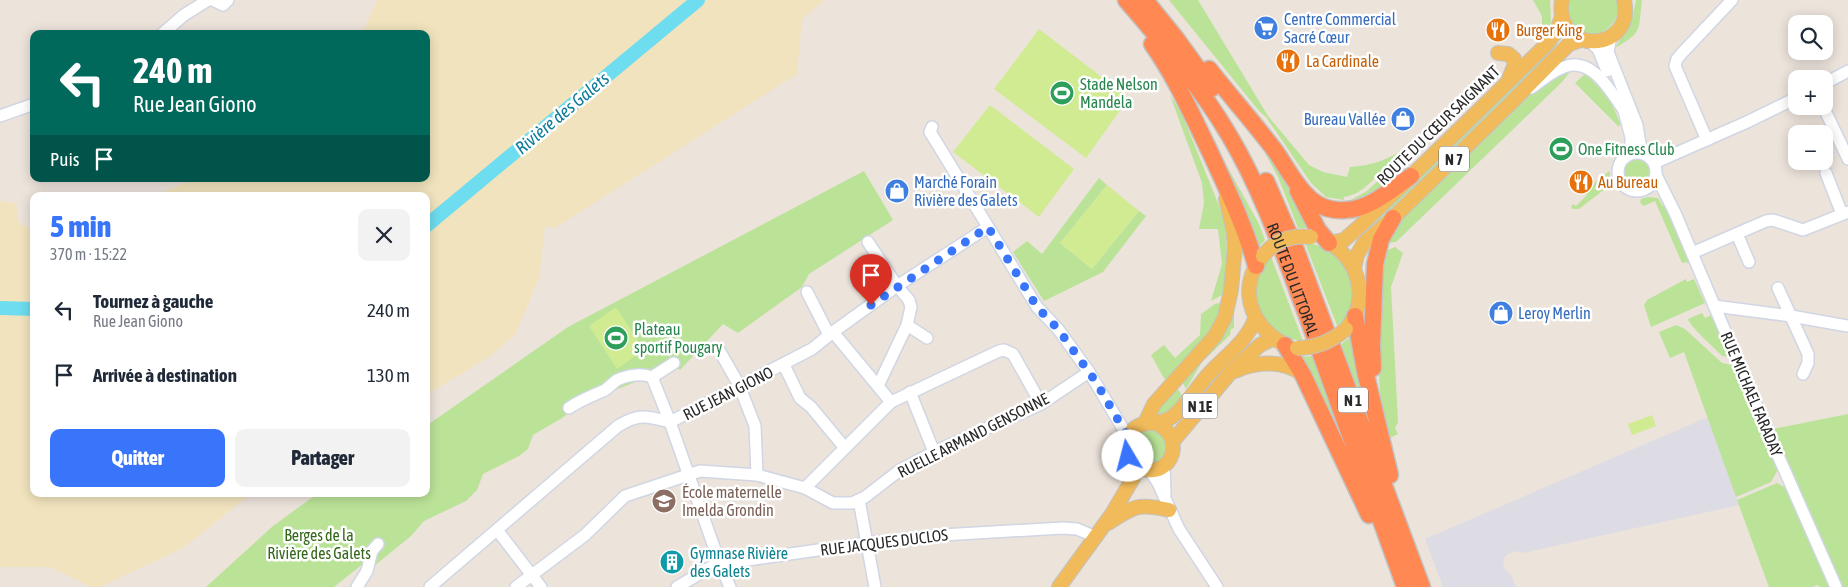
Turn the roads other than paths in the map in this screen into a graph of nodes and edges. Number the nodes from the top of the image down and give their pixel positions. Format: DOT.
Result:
graph roads {
  1 [pos="208,0"];
  2 [pos="213,0"];
  3 [pos="228,0"];
  4 [pos="1120,0"];
  5 [pos="1126,0"];
  6 [pos="1146,0"];
  7 [pos="1562,0"];
  8 [pos="1732,0"];
  9 [pos="1626,3"];
  10 [pos="1561,19"];
  11 [pos="167,30"];
  12 [pos="1615,34"];
  13 [pos="1585,41"];
  14 [pos="1498,54"];
  15 [pos="1848,71"];
  16 [pos="1833,79"];
  17 [pos="1508,82"];
  18 [pos="1514,100"];
  19 [pos="1788,102"];
  20 [pos="30,105"];
  21 [pos="1623,109"];
  22 [pos="1827,115"];
  23 [pos="0,116"];
  24 [pos="932,127"];
  25 [pos="1707,140"];
  26 [pos="1631,153"];
  27 [pos="1645,154"];
  28 [pos="1848,159"];
  29 [pos="1287,168"];
  30 [pos="1826,173"];
  31 [pos="1220,175"];
  32 [pos="1654,175"];
  33 [pos="1411,176"];
  34 [pos="1845,213"];
  35 [pos="1393,218"];
  36 [pos="988,227"];
  37 [pos="1737,234"];
  38 [pos="868,242"];
  39 [pos="1329,243"];
  40 [pos="1692,253"];
  41 [pos="1259,261"];
  42 [pos="1749,262"];
  43 [pos="1354,268"];
  44 [pos="897,286"];
  45 [pos="1778,288"];
  46 [pos="807,292"];
  47 [pos="1714,306"];
  48 [pos="1791,316"];
  49 [pos="1255,319"];
  50 [pos="1350,323"];
  51 [pos="907,325"];
  52 [pos="1848,326"];
  53 [pos="831,333"];
  54 [pos="927,338"];
  55 [pos="1285,343"];
  56 [pos="719,350"];
  57 [pos="674,363"];
  58 [pos="784,365"];
  59 [pos="1089,372"];
  60 [pos="1230,374"];
  61 [pos="1803,374"];
  62 [pos="1303,375"];
  63 [pos="652,377"];
  64 [pos="740,385"];
  65 [pos="878,386"];
  66 [pos="910,392"];
  67 [pos="891,402"];
  68 [pos="1041,404"];
  69 [pos="569,408"];
  70 [pos="670,422"];
  71 [pos="1377,422"];
  72 [pos="1140,428"];
  73 [pos="1173,441"];
  74 [pos="846,448"];
  75 [pos="934,452"];
  76 [pos="1164,466"];
  77 [pos="1140,467"];
  78 [pos="688,474"];
  79 [pos="756,475"];
  80 [pos="805,488"];
  81 [pos="859,500"];
  82 [pos="1167,503"];
  83 [pos="497,530"];
  84 [pos="1100,532"];
  85 [pos="867,543"];
  86 [pos="378,544"];
  87 [pos="720,564"];
  88 [pos="533,574"];
  89 [pos="357,587"];
  90 [pos="430,587"];
  91 [pos="516,587"];
  92 [pos="541,587"];
  93 [pos="677,587"];
  94 [pos="730,587"];
  95 [pos="875,587"];
  96 [pos="1059,587"];
  97 [pos="1217,587"];
  98 [pos="1404,587"];
  99 [pos="1422,587"];
  100 [pos="1836,587"];
  1 -- 11 [label="street"];
  2 -- 3 [label="street"];
  4 -- 31 [label="highway"];
  5 -- 98 [label="highway, ROUTE DU LITTORAL / N 1"];
  6 -- 29 [label="highway"];
  6 -- 99 [label="highway, ROUTE DU LITTORAL / N 1"];
  7 -- 10 [label="main road, N 7"];
  8 -- 25 [label="street"];
  9 -- 12 [label="main road"];
  10 -- 13 [label="main road"];
  10 -- 17 [label="main road, ROUTE DU CŒUR SAIGNANT / N 7"];
  12 -- 13 [label="main road"];
  12 -- 27 [label="street"];
  13 -- 18 [label="main road, N 7"];
  13 -- 21 [label="street"];
  14 -- 17 [label="main road"];
  15 -- 16 [label="street"];
  17 -- 33 [label="main road, ROUTE DU CŒUR SAIGNANT / N 7"];
  18 -- 21 [label="street"];
  18 -- 35 [label="main road, N 7"];
  19 -- 25 [label="street"];
  20 -- 23 [label="street"];
  21 -- 26 [label="street"];
  22 -- 28 [label="street"];
  24 -- 36 [label="street"];
  25 -- 32 [label="street"];
  26 -- 27 [label="street"];
  26 -- 32 [label="street"];
  27 -- 32 [label="street"];
  29 -- 33 [label="highway"];
  29 -- 39 [label="highway"];
  30 -- 34 [label="street"];
  31 -- 41 [label="highway"];
  31 -- 72 [label="main road"];
  32 -- 40 [label="street, RUE MICHAEL FARADAY"];
  33 -- 39 [label="main road, ROUTE DU CŒUR SAIGNANT / N 7"];
  34 -- 37 [label="street"];
  35 -- 43 [label="main road, N 7"];
  35 -- 71 [label="highway"];
  36 -- 44 [label="street, RUE JEAN GIONO"];
  36 -- 59 [label="street"];
  37 -- 40 [label="street"];
  37 -- 42 [label="street"];
  38 -- 44 [label="street"];
  39 -- 41 [label="main road, bridge"];
  39 -- 43 [label="main road"];
  40 -- 47 [label="street, RUE MICHAEL FARADAY"];
  41 -- 49 [label="main road"];
  43 -- 50 [label="main road"];
  44 -- 51 [label="street"];
  44 -- 53 [label="street, RUE JEAN GIONO"];
  45 -- 48 [label="street"];
  46 -- 53 [label="street"];
  47 -- 48 [label="street"];
  47 -- 100 [label="street, RUE MICHAEL FARADAY"];
  48 -- 52 [label="street"];
  48 -- 61 [label="street"];
  49 -- 55 [label="main road"];
  49 -- 72 [label="main road, N 1E"];
  50 -- 55 [label="main road, bridge"];
  50 -- 71 [label="highway"];
  51 -- 54 [label="street"];
  51 -- 65 [label="street"];
  53 -- 58 [label="street, RUE JEAN GIONO"];
  53 -- 65 [label="street"];
  55 -- 60 [label="main road, N 1E"];
  55 -- 62 [label="highway"];
  56 -- 64 [label="street"];
  57 -- 63 [label="street"];
  58 -- 64 [label="street, RUE JEAN GIONO"];
  58 -- 74 [label="street"];
  59 -- 68 [label="street, RUELLE ARMAND GENSONNE"];
  59 -- 72 [label="street"];
  60 -- 62 [label="main road"];
  60 -- 73 [label="main road, N 1E"];
  62 -- 98 [label="highway"];
  63 -- 69 [label="street"];
  63 -- 70 [label="street"];
  64 -- 70 [label="street, RUE JEAN GIONO"];
  64 -- 79 [label="street"];
  65 -- 67 [label="street"];
  66 -- 67 [label="street"];
  66 -- 68 [label="street"];
  66 -- 75 [label="street"];
  67 -- 74 [label="street"];
  68 -- 75 [label="street, RUELLE ARMAND GENSONNE"];
  70 -- 78 [label="street"];
  70 -- 83 [label="street, RUE JEAN GIONO"];
  71 -- 99 [label="highway"];
  72 -- 73 [label="main road"];
  72 -- 77 [label="main road"];
  73 -- 76 [label="main road"];
  74 -- 80 [label="street"];
  75 -- 81 [label="street, RUELLE ARMAND GENSONNE"];
  76 -- 77 [label="main road"];
  76 -- 82 [label="street"];
  77 -- 82 [label="street"];
  77 -- 84 [label="main road"];
  78 -- 79 [label="street"];
  78 -- 87 [label="street"];
  78 -- 88 [label="street"];
  79 -- 80 [label="street"];
  80 -- 81 [label="street"];
  81 -- 85 [label="street"];
  82 -- 84 [label="main road"];
  82 -- 97 [label="street"];
  83 -- 88 [label="street"];
  83 -- 90 [label="street, RUE JEAN GIONO"];
  84 -- 85 [label="street, RUE JACQUES DUCLOS"];
  84 -- 96 [label="main road"];
  85 -- 87 [label="street, RUE JACQUES DUCLOS"];
  85 -- 95 [label="street"];
  86 -- 89 [label="street"];
  87 -- 93 [label="street, RUE JACQUES DUCLOS"];
  87 -- 94 [label="street"];
  88 -- 91 [label="street"];
  88 -- 92 [label="street"];
}
